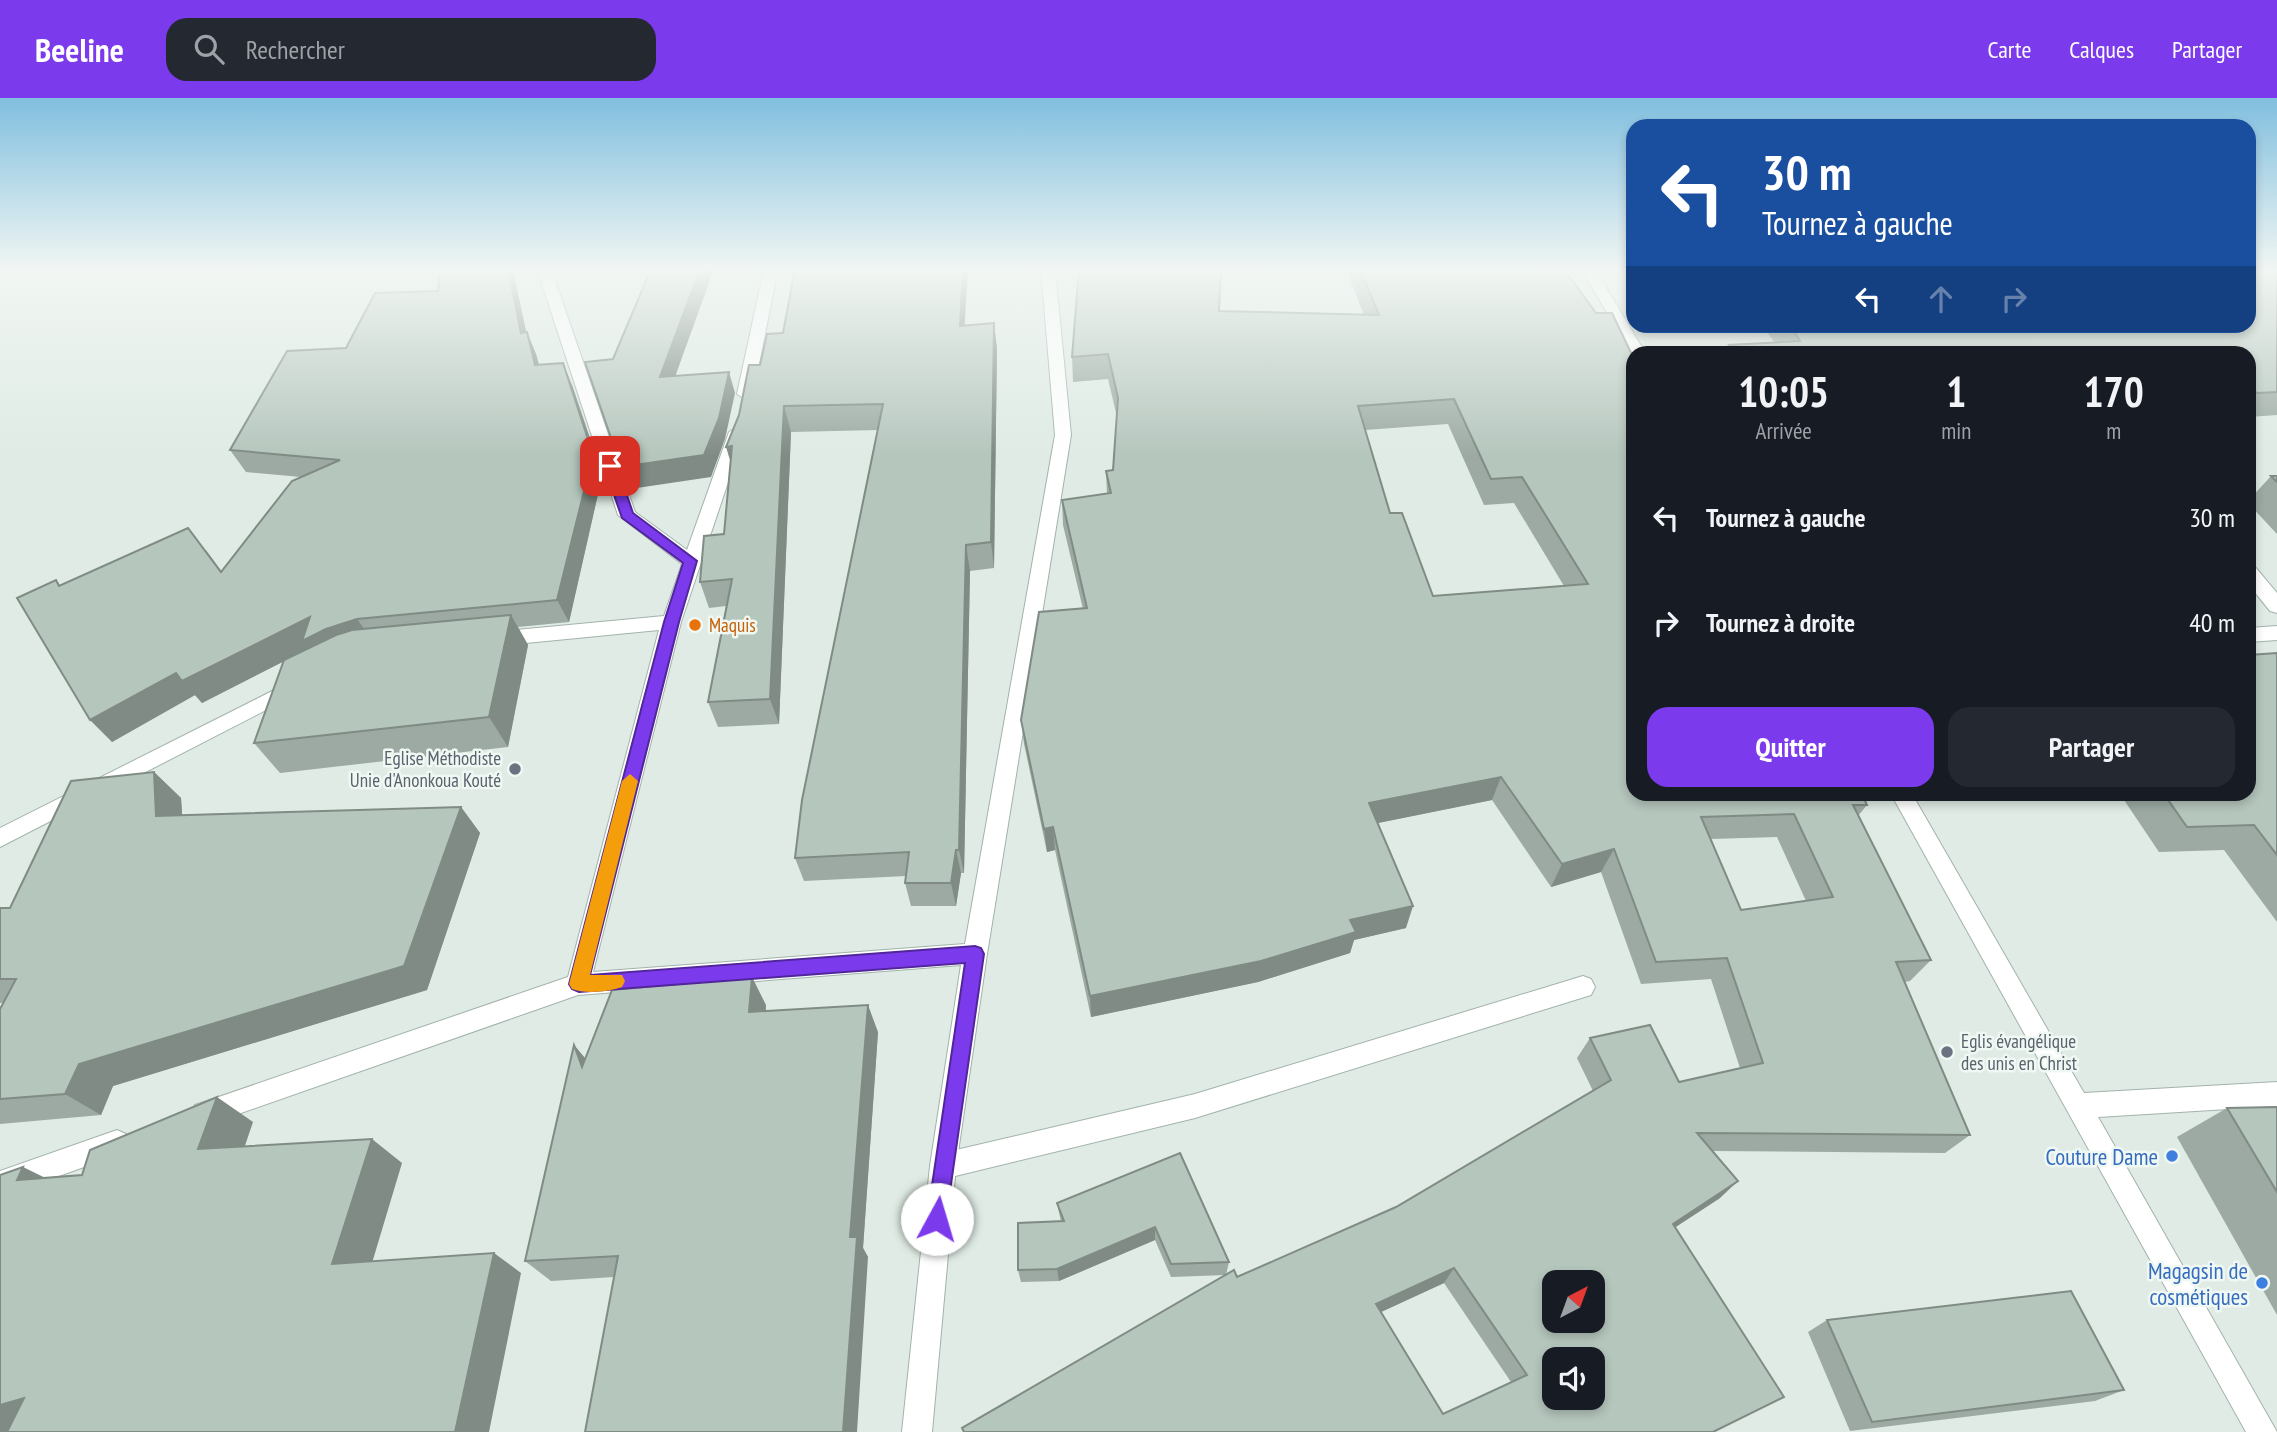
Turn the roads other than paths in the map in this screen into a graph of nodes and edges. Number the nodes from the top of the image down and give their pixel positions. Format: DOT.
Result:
graph roads {
  1 [pos="565,331"];
  2 [pos="758,331"];
  3 [pos="1054,331"];
  4 [pos="690,561"];
  5 [pos="2256,581"];
  6 [pos="2277,606"];
  7 [pos="671,622"];
  8 [pos="2277,633"];
  9 [pos="2256,634"];
  10 [pos="482,640"];
  11 [pos="314,676"];
  12 [pos="1905,801"];
  13 [pos="0,838"];
  14 [pos="975,954"];
  15 [pos="579,984"];
  16 [pos="1583,987"];
  17 [pos="2277,1094"];
  18 [pos="2077,1106"];
  19 [pos="179,1122"];
  20 [pos="141,1135"];
  21 [pos="943,1166"];
  22 [pos="0,1184"];
  23 [pos="918,1432"];
  24 [pos="2262,1432"];
  1 -- 4 [label="street"];
  2 -- 4 [label="street"];
  3 -- 14 [label="street"];
  4 -- 7 [label="street"];
  5 -- 6 [label="street"];
  7 -- 10 [label="street"];
  7 -- 15 [label="street"];
  8 -- 9 [label="street"];
  11 -- 13 [label="street"];
  12 -- 18 [label="street"];
  14 -- 15 [label="street"];
  14 -- 21 [label="street"];
  15 -- 19 [label="street"];
  16 -- 21 [label="street"];
  17 -- 18 [label="street"];
  18 -- 24 [label="street"];
  20 -- 22 [label="street"];
  21 -- 23 [label="street"];
}
